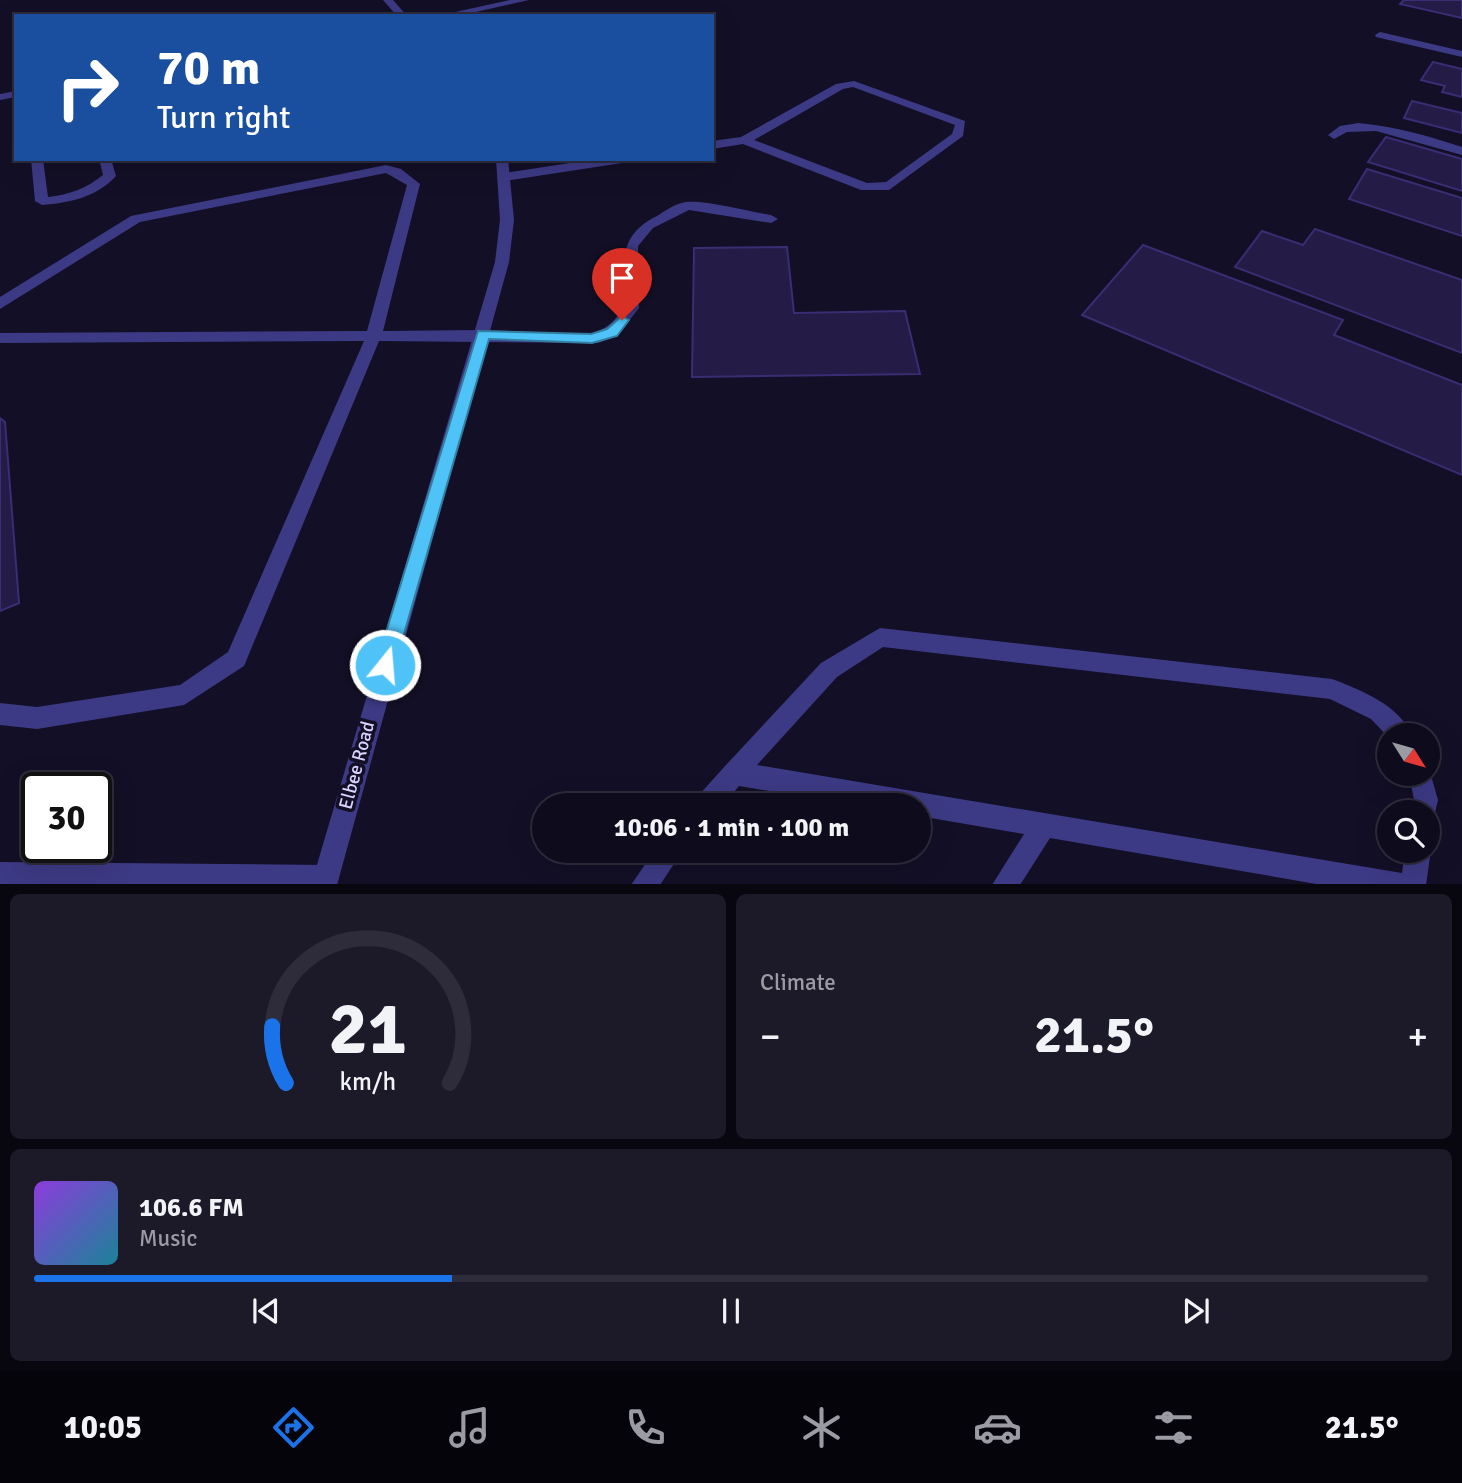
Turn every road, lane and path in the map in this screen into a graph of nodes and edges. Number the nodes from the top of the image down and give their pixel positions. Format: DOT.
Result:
graph roads {
  1 [pos="388,0"];
  2 [pos="524,0"];
  3 [pos="400,14"];
  4 [pos="452,14"];
  5 [pos="1380,35"];
  6 [pos="1462,54"];
  7 [pos="1334,135"];
  8 [pos="744,140"];
  9 [pos="714,145"];
  10 [pos="1462,150"];
  11 [pos="37,161"];
  12 [pos="106,161"];
  13 [pos="596,161"];
  14 [pos="504,168"];
  15 [pos="771,219"];
  16 [pos="0,304"];
  17 [pos="374,335"];
  18 [pos="483,335"];
  19 [pos="0,338"];
  20 [pos="0,714"];
  21 [pos="1390,723"];
  22 [pos="734,773"];
  23 [pos="717,793"];
  24 [pos="1044,825"];
  25 [pos="661,863"];
  26 [pos="1416,863"];
  27 [pos="0,875"];
  28 [pos="325,881"];
  29 [pos="644,884"];
  30 [pos="1005,884"];
  31 [pos="1400,884"];
  32 [pos="1413,884"];
  1 -- 3 [label="street"];
  2 -- 4 [label="street"];
  5 -- 6 [label="street"];
  7 -- 10 [label="street"];
  8 -- 8 [label="street"];
  8 -- 9 [label="street"];
  11 -- 12 [label="street"];
  13 -- 14 [label="street"];
  14 -- 18 [label="street, Elbee Road"];
  15 -- 18 [label="street"];
  16 -- 17 [label="street"];
  17 -- 18 [label="street"];
  17 -- 19 [label="street"];
  17 -- 20 [label="street"];
  18 -- 28 [label="street, Elbee Road"];
  21 -- 22 [label="street"];
  22 -- 23 [label="street"];
  22 -- 24 [label="street"];
  24 -- 30 [label="street"];
  24 -- 31 [label="street"];
  25 -- 29 [label="street"];
  26 -- 32 [label="street"];
  27 -- 28 [label="street"];
}
